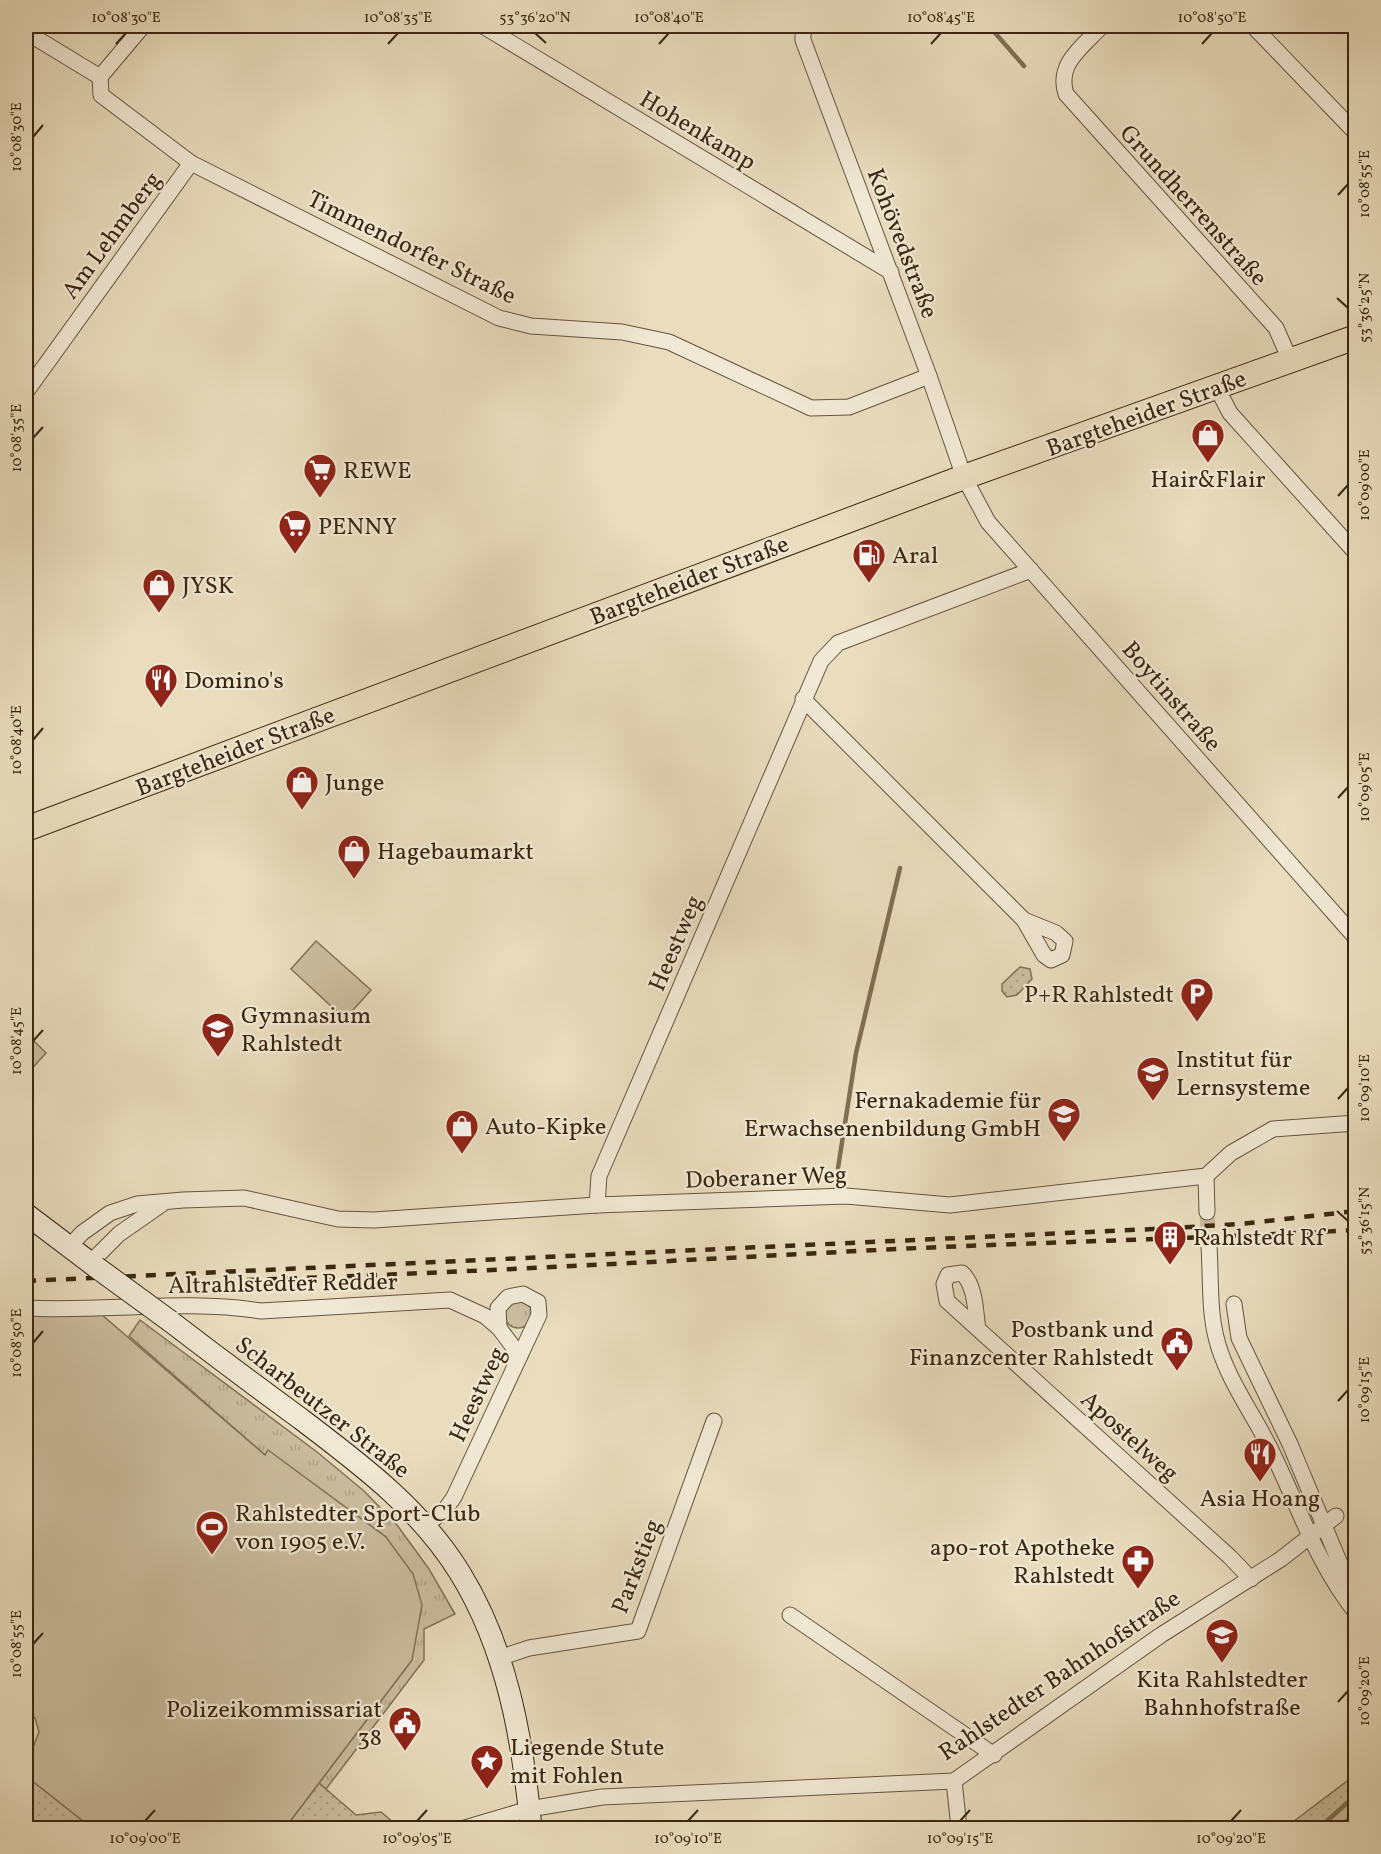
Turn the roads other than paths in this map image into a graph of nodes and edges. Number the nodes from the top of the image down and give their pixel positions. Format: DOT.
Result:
graph roads {
  1 [pos="143,26"];
  2 [pos="483,26"];
  3 [pos="803,26"];
  4 [pos="1102,26"];
  5 [pos="1252,26"];
  6 [pos="26,32"];
  7 [pos="100,77"];
  8 [pos="1356,133"];
  9 [pos="191,163"];
  10 [pos="891,272"];
  11 [pos="1356,338"];
  12 [pos="1290,360"];
  13 [pos="929,376"];
  14 [pos="1217,388"];
  15 [pos="26,392"];
  16 [pos="964,477"];
  17 [pos="1356,553"];
  18 [pos="1031,570"];
  19 [pos="803,699"];
  20 [pos="26,829"];
  21 [pos="1024,920"];
  22 [pos="1356,938"];
  23 [pos="1356,1123"];
  24 [pos="1206,1176"];
  25 [pos="164,1203"];
  26 [pos="597,1205"];
  27 [pos="1207,1212"];
  28 [pos="26,1214"];
  29 [pos="69,1247"];
  30 [pos="1209,1247"];
  31 [pos="93,1265"];
  32 [pos="1234,1304"];
  33 [pos="26,1308"];
  34 [pos="499,1328"];
  35 [pos="978,1329"];
  36 [pos="520,1356"];
  37 [pos="714,1421"];
  38 [pos="1275,1438"];
  39 [pos="1336,1516"];
  40 [pos="425,1526"];
  41 [pos="1323,1526"];
  42 [pos="1308,1538"];
  43 [pos="1251,1579"];
  44 [pos="1356,1588"];
  45 [pos="1356,1612"];
  46 [pos="790,1615"];
  47 [pos="500,1658"];
  48 [pos="994,1755"];
  49 [pos="954,1781"];
  50 [pos="530,1819"];
  51 [pos="465,1828"];
  52 [pos="959,1828"];
  1 -- 7 [label="street"];
  2 -- 10 [label="street, Hohenkamp"];
  3 -- 10 [label="street, Kohövedstraße"];
  4 -- 12 [label="street, Grundherrenstraße"];
  5 -- 8 [label="street"];
  6 -- 7 [label="street"];
  7 -- 9 [label="street, Timmendorfer Straße"];
  9 -- 13 [label="street, Timmendorfer Straße"];
  9 -- 15 [label="street, Am Lehmberg"];
  10 -- 13 [label="street, Kohövedstraße"];
  11 -- 12 [label="main road, Bargteheider Straße"];
  12 -- 14 [label="main road, Bargteheider Straße"];
  13 -- 16 [label="street, Kohövedstraße"];
  14 -- 16 [label="main road, Bargteheider Straße"];
  14 -- 17 [label="street"];
  16 -- 18 [label="street, Boytinstraße"];
  16 -- 20 [label="main road, Bargteheider Straße"];
  18 -- 19 [label="street, Heestweg"];
  18 -- 22 [label="street, Boytinstraße"];
  19 -- 21 [label="street"];
  19 -- 26 [label="street, Heestweg"];
  23 -- 24 [label="street"];
  24 -- 26 [label="street, Doberaner Weg"];
  24 -- 27 [label="street"];
  25 -- 26 [label="street, Doberaner Weg"];
  25 -- 29 [label="street, Doberaner Weg"];
  25 -- 31 [label="street, Doberaner Weg"];
  28 -- 29 [label="main road, Scharbeutzer Straße"];
  29 -- 31 [label="main road, Scharbeutzer Straße"];
  30 -- 38 [label="street"];
  31 -- 40 [label="main road, Scharbeutzer Straße, bridge"];
  32 -- 38 [label="street"];
  33 -- 34 [label="street, Altrahlstedter Redder"];
  34 -- 36 [label="street, Altrahlstedter Redder"];
  34 -- 36 [label="street, Heestweg"];
  35 -- 43 [label="street, Apostelweg"];
  36 -- 40 [label="street, Heestweg"];
  37 -- 47 [label="street, Parkstieg"];
  38 -- 41 [label="street"];
  38 -- 42 [label="street"];
  39 -- 41 [label="street, Rahlstedter Bahnhofstraße"];
  40 -- 47 [label="main road, Scharbeutzer Straße"];
  41 -- 42 [label="street, Rahlstedter Bahnhofstraße"];
  41 -- 44 [label="street"];
  42 -- 43 [label="street, Rahlstedter Bahnhofstraße"];
  42 -- 45 [label="street"];
  43 -- 48 [label="street, Rahlstedter Bahnhofstraße"];
  46 -- 48 [label="street"];
  47 -- 50 [label="main road, Scharbeutzer Straße"];
  48 -- 49 [label="street, Rahlstedter Bahnhofstraße"];
  49 -- 50 [label="street, Rahlstedter Bahnhofstraße"];
  49 -- 52 [label="street"];
  50 -- 51 [label="street, Rahlstedter Bahnhofstraße"];
}
